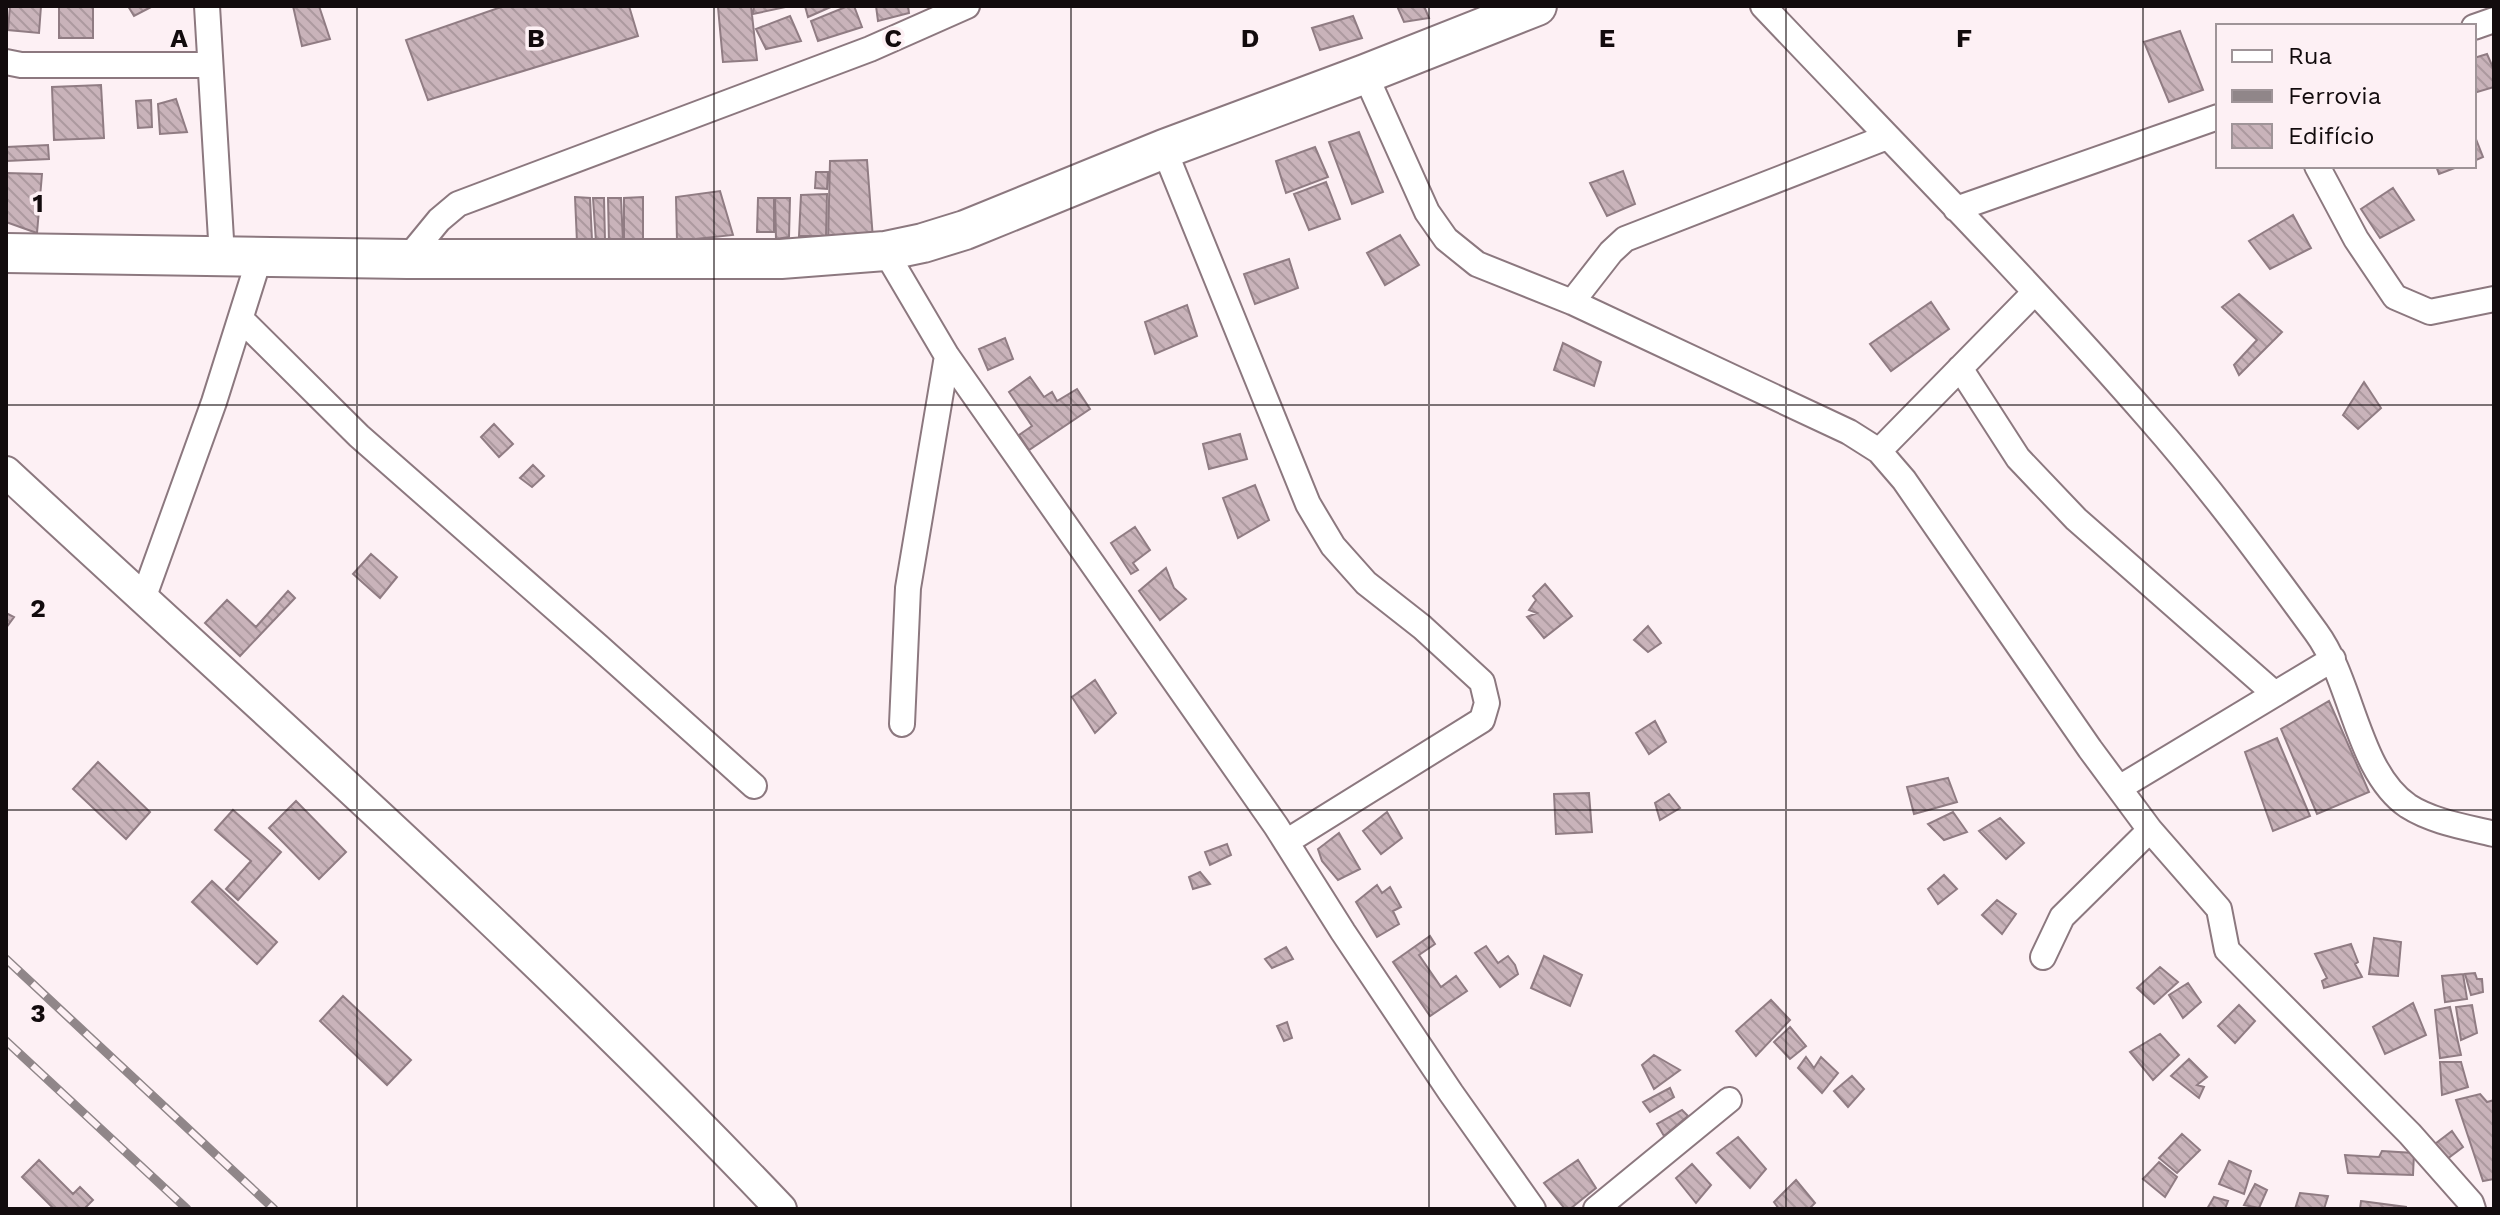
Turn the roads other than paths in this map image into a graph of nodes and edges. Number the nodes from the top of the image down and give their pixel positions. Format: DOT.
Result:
graph roads {
  1 [pos="207,6"];
  2 [pos="967,6"];
  3 [pos="1763,6"];
  4 [pos="1533,7"];
  5 [pos="6,62"];
  6 [pos="209,65"];
  7 [pos="1365,74"];
  8 [pos="2216,118"];
  9 [pos="1887,137"];
  10 [pos="1164,149"];
  11 [pos="2318,168"];
  12 [pos="1956,209"];
  13 [pos="885,251"];
  14 [pos="6,253"];
  15 [pos="222,256"];
  16 [pos="260,256"];
  17 [pos="407,259"];
  18 [pos="2034,293"];
  19 [pos="2494,299"];
  20 [pos="1572,302"];
  21 [pos="241,319"];
  22 [pos="947,356"];
  23 [pos="1960,368"];
  24 [pos="1879,451"];
  25 [pos="6,472"];
  26 [pos="143,599"];
  27 [pos="2333,659"];
  28 [pos="2275,694"];
  29 [pos="902,724"];
  30 [pos="754,786"];
  31 [pos="2119,788"];
  32 [pos="2150,830"];
  33 [pos="2494,834"];
  34 [pos="1286,842"];
  35 [pos="2043,957"];
  36 [pos="1729,1100"];
  37 [pos="781,1209"];
  38 [pos="1533,1209"];
  39 [pos="1596,1209"];
  40 [pos="2473,1209"];
  1 -- 6 [label="street"];
  2 -- 17 [label="street"];
  3 -- 9 [label="street"];
  4 -- 7 [label="main road"];
  5 -- 6 [label="street"];
  6 -- 15 [label="street"];
  7 -- 10 [label="main road"];
  7 -- 20 [label="street"];
  8 -- 12 [label="street"];
  9 -- 12 [label="street"];
  9 -- 20 [label="street"];
  10 -- 13 [label="main road"];
  10 -- 34 [label="street"];
  11 -- 19 [label="street"];
  12 -- 18 [label="street"];
  13 -- 17 [label="main road"];
  13 -- 22 [label="street"];
  14 -- 15 [label="main road"];
  15 -- 16 [label="main road"];
  16 -- 17 [label="main road"];
  16 -- 21 [label="street"];
  18 -- 23 [label="street"];
  18 -- 27 [label="street"];
  20 -- 24 [label="street"];
  21 -- 26 [label="street"];
  21 -- 30 [label="street"];
  22 -- 29 [label="street"];
  22 -- 34 [label="street"];
  23 -- 24 [label="street"];
  23 -- 28 [label="street"];
  24 -- 31 [label="street"];
  25 -- 26 [label="street"];
  26 -- 37 [label="street"];
  27 -- 28 [label="street"];
  27 -- 33 [label="street"];
  28 -- 31 [label="street"];
  31 -- 32 [label="street"];
  32 -- 35 [label="street"];
  32 -- 40 [label="street"];
  34 -- 38 [label="street"];
  36 -- 39 [label="street"];
}
